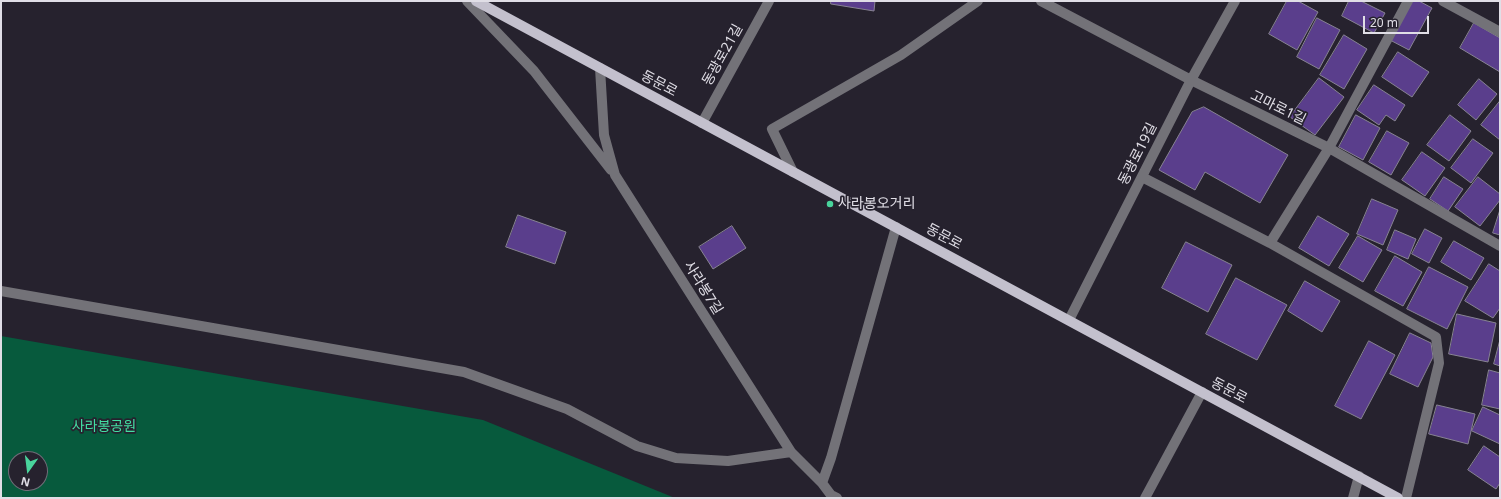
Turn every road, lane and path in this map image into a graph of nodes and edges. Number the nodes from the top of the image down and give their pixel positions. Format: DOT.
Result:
graph roads {
  1 [pos="468,1"];
  2 [pos="476,1"];
  3 [pos="769,1"];
  4 [pos="978,1"];
  5 [pos="1041,1"];
  6 [pos="1235,1"];
  7 [pos="1408,1"];
  8 [pos="1443,1"];
  9 [pos="1500,32"];
  10 [pos="600,68"];
  11 [pos="1191,80"];
  12 [pos="702,123"];
  13 [pos="1329,148"];
  14 [pos="793,172"];
  15 [pos="615,175"];
  16 [pos="1142,177"];
  17 [pos="896,227"];
  18 [pos="1270,243"];
  19 [pos="1500,246"];
  20 [pos="1,291"];
  21 [pos="1069,320"];
  22 [pos="1202,392"];
  23 [pos="791,452"];
  24 [pos="1359,476"];
  25 [pos="822,483"];
  26 [pos="833,497"];
  27 [pos="1145,498"];
  28 [pos="1353,498"];
  29 [pos="1398,498"];
  30 [pos="1406,498"];
  1 -- 15 [label="street"];
  2 -- 10 [label="main road, 동문로"];
  3 -- 12 [label="street, 동광로21길"];
  4 -- 14 [label="street"];
  5 -- 11 [label="street, 고마로1길"];
  6 -- 11 [label="street, 동광로19길"];
  7 -- 13 [label="street"];
  8 -- 9 [label="street"];
  10 -- 12 [label="main road, 동문로"];
  10 -- 15 [label="street, 사라봉7길"];
  11 -- 13 [label="street, 고마로1길"];
  11 -- 16 [label="street, 동광로19길"];
  12 -- 14 [label="main road, 동문로"];
  13 -- 18 [label="street"];
  13 -- 19 [label="street, 고마로1길"];
  14 -- 17 [label="main road, 동문로"];
  15 -- 23 [label="street, 사라봉7길"];
  16 -- 18 [label="street"];
  16 -- 21 [label="street, 동광로19길"];
  17 -- 21 [label="main road, 동문로"];
  17 -- 25 [label="street"];
  18 -- 30 [label="street"];
  20 -- 23 [label="street"];
  21 -- 22 [label="main road, 동문로"];
  22 -- 24 [label="main road, 동문로"];
  22 -- 27 [label="street"];
  23 -- 25 [label="street, 사라봉7길"];
  24 -- 28 [label="street"];
  24 -- 29 [label="main road, 동문로"];
  25 -- 26 [label="street, 사라봉7길"];
}
